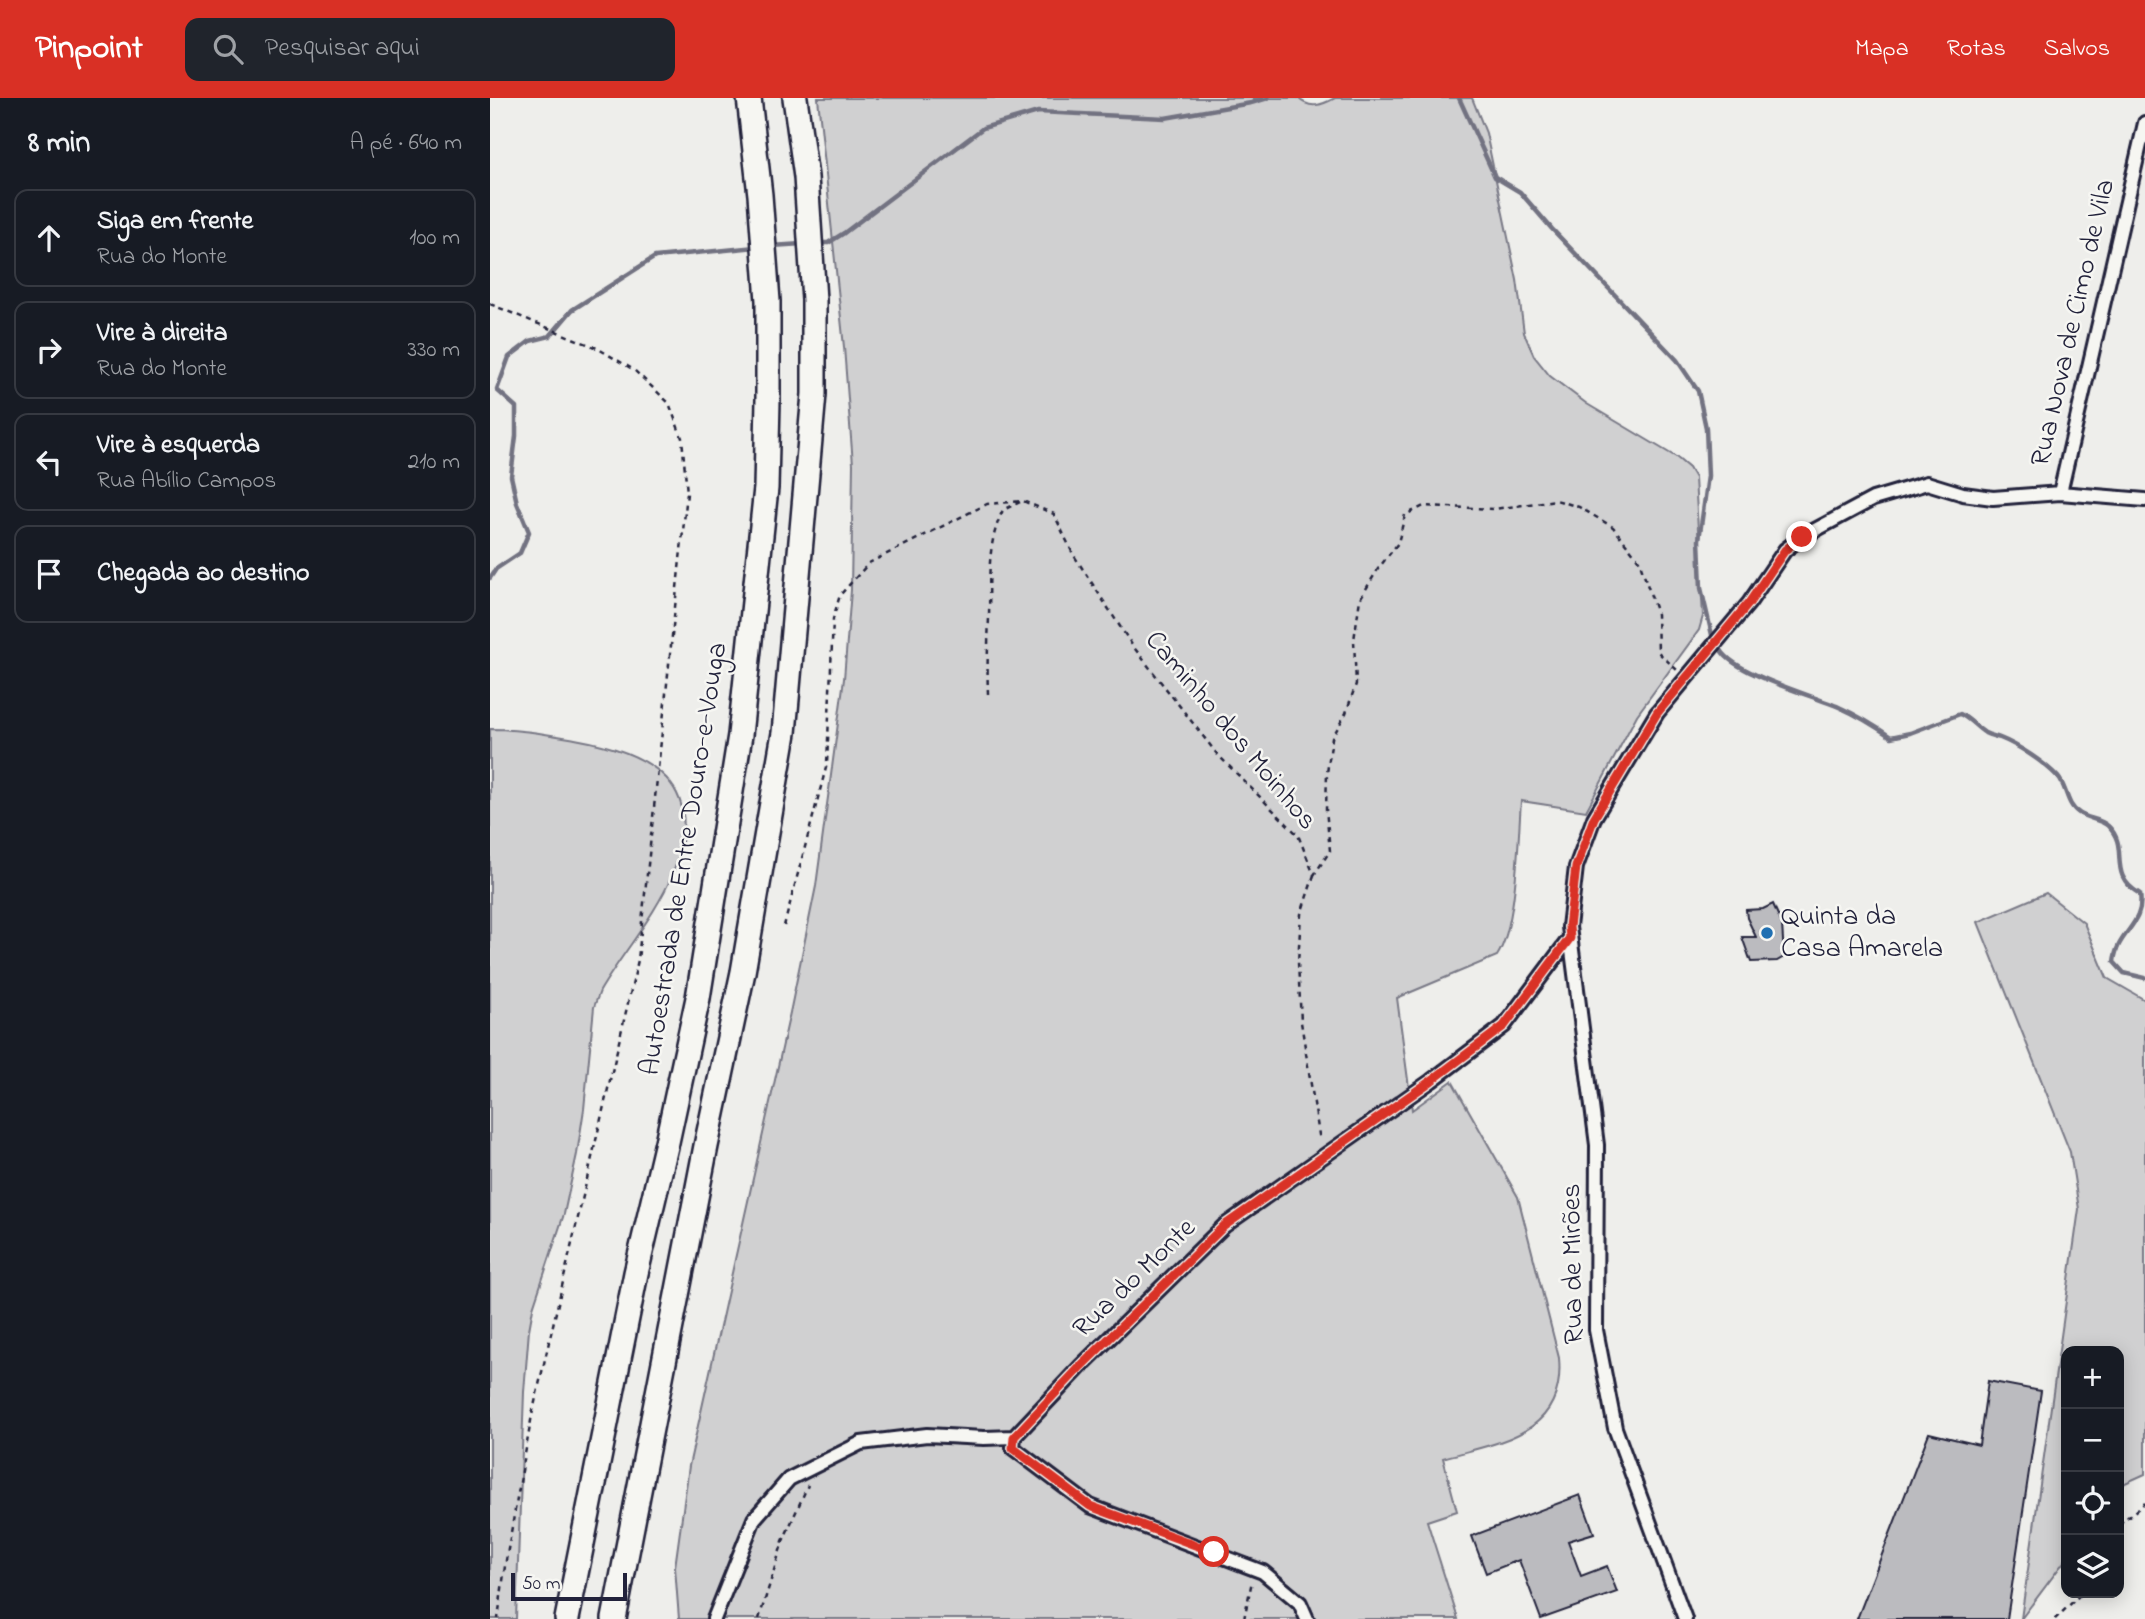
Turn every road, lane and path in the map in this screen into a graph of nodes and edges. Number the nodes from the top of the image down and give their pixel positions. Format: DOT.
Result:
graph roads {
  1 [pos="749,98"];
  2 [pos="795,98"];
  3 [pos="2145,123"];
  4 [pos="490,304"];
  5 [pos="2060,493"];
  6 [pos="2145,500"];
  7 [pos="1023,501"];
  8 [pos="1679,688"];
  9 [pos="988,694"];
  10 [pos="1314,875"];
  11 [pos="784,926"];
  12 [pos="1570,938"];
  13 [pos="1323,1157"];
  14 [pos="1014,1437"];
  15 [pos="816,1466"];
  16 [pos="2145,1503"];
  17 [pos="2124,1520"];
  18 [pos="1256,1569"];
  19 [pos="2078,1598"];
  20 [pos="498,1619"];
  21 [pos="567,1619"];
  22 [pos="614,1619"];
  23 [pos="714,1619"];
  24 [pos="760,1619"];
  25 [pos="1244,1619"];
  26 [pos="1307,1619"];
  27 [pos="1685,1619"];
  28 [pos="2054,1619"];
  1 -- 21 [label="highway, Autoestrada de Entre Douro-e-Vouga"];
  2 -- 22 [label="highway"];
  3 -- 5 [label="street, Rua Nova de Cimo de Vila"];
  4 -- 20 [label="path"];
  5 -- 6 [label="street, Rua de Mirões"];
  5 -- 8 [label="street, Rua de Mirões"];
  7 -- 9 [label="path"];
  7 -- 10 [label="path, Caminho dos Moinhos"];
  7 -- 11 [label="path"];
  8 -- 10 [label="path, Caminho dos Moinhos"];
  8 -- 12 [label="street, Rua de Mirões"];
  10 -- 13 [label="path"];
  12 -- 13 [label="street, Rua do Monte"];
  12 -- 27 [label="street, Rua de Mirões"];
  13 -- 14 [label="street, Rua do Monte"];
  14 -- 15 [label="street"];
  14 -- 18 [label="street"];
  15 -- 23 [label="street"];
  15 -- 24 [label="path"];
  16 -- 17 [label="path"];
  18 -- 25 [label="path"];
  18 -- 26 [label="street"];
  19 -- 28 [label="path"];
}
